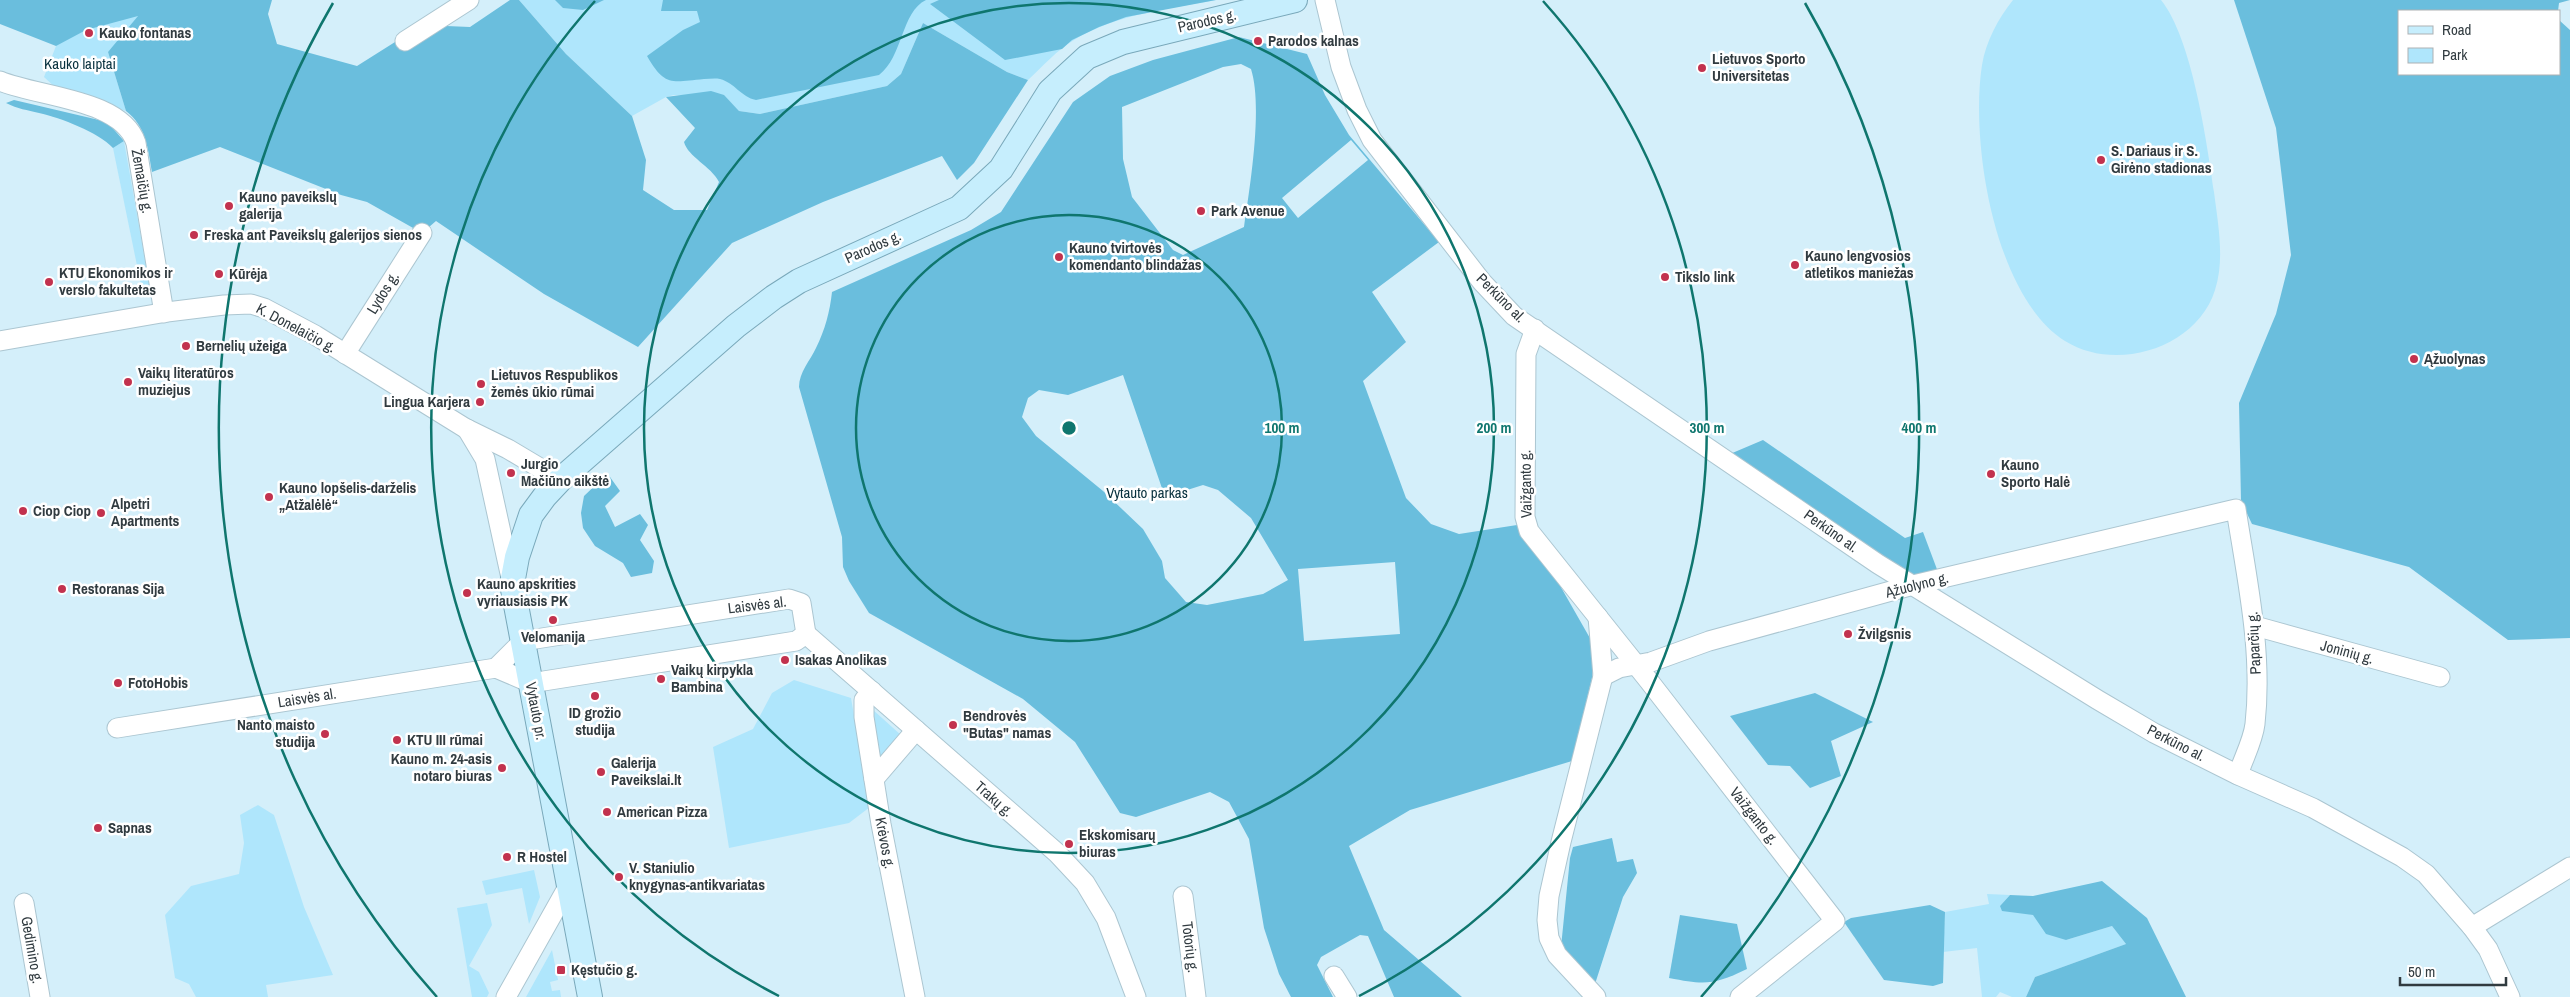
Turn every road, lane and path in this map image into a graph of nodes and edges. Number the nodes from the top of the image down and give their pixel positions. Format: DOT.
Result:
graph roads {
  1 [pos="469,0"];
  2 [pos="1295,0"];
  3 [pos="1325,0"];
  4 [pos="405,41"];
  5 [pos="1,83"];
  6 [pos="422,233"];
  7 [pos="164,313"];
  8 [pos="1535,329"];
  9 [pos="0,341"];
  10 [pos="345,354"];
  11 [pos="467,429"];
  12 [pos="560,480"];
  13 [pos="2236,510"];
  14 [pos="512,584"];
  15 [pos="1912,585"];
  16 [pos="1598,615"];
  17 [pos="2255,626"];
  18 [pos="806,634"];
  19 [pos="523,641"];
  20 [pos="1637,666"];
  21 [pos="496,668"];
  22 [pos="1603,676"];
  23 [pos="2440,677"];
  24 [pos="531,683"];
  25 [pos="872,691"];
  26 [pos="117,728"];
  27 [pos="916,730"];
  28 [pos="2238,775"];
  29 [pos="874,779"];
  30 [pos="2570,867"];
  31 [pos="569,885"];
  32 [pos="1183,896"];
  33 [pos="24,903"];
  34 [pos="2472,927"];
  35 [pos="1334,976"];
  36 [pos="40,997"];
  37 [pos="506,997"];
  38 [pos="590,997"];
  39 [pos="915,997"];
  40 [pos="1136,997"];
  41 [pos="1196,997"];
  42 [pos="1347,997"];
  43 [pos="1596,997"];
  44 [pos="1740,997"];
  45 [pos="2510,997"];
  1 -- 4 [label="street"];
  2 -- 12 [label="main road, Parodos g."];
  3 -- 8 [label="street, Perkūno al."];
  5 -- 7 [label="street, Žemaičių g."];
  6 -- 10 [label="street, Lydos g."];
  7 -- 9 [label="street, K. Donelaičio g."];
  7 -- 10 [label="street, K. Donelaičio g."];
  8 -- 15 [label="street, Perkūno al."];
  8 -- 16 [label="street, Vaižganto g."];
  10 -- 11 [label="street, K. Donelaičio g."];
  11 -- 12 [label="street, K. Donelaičio g."];
  11 -- 14 [label="street, Vytauto pr."];
  12 -- 14 [label="main road, Parodos g."];
  13 -- 15 [label="street, Ąžuolyno g."];
  13 -- 17 [label="street, Paparčių g."];
  14 -- 19 [label="main road, Vytauto pr."];
  15 -- 20 [label="street, Ąžuolyno g."];
  15 -- 28 [label="street, Perkūno al."];
  16 -- 20 [label="street, Vaižganto g."];
  16 -- 22 [label="street"];
  17 -- 23 [label="street, Joninių g."];
  17 -- 28 [label="street, Paparčių g."];
  18 -- 19 [label="street, Laisvės al."];
  18 -- 24 [label="street"];
  18 -- 25 [label="street, Trakų g."];
  19 -- 21 [label="street"];
  19 -- 24 [label="main road, Vytauto pr."];
  20 -- 22 [label="street, Ąžuolyno g."];
  20 -- 44 [label="street, Vaižganto g."];
  21 -- 24 [label="street"];
  21 -- 26 [label="street, Laisvės al."];
  22 -- 43 [label="street"];
  24 -- 31 [label="main road, Vytauto pr."];
  25 -- 27 [label="street, Trakų g."];
  25 -- 29 [label="street, Krėvos g."];
  27 -- 29 [label="street"];
  27 -- 40 [label="street, Trakų g."];
  28 -- 34 [label="street, Perkūno al."];
  29 -- 39 [label="street, Krėvos g."];
  30 -- 34 [label="street"];
  31 -- 37 [label="street"];
  31 -- 38 [label="main road, Vytauto pr."];
  32 -- 41 [label="street, Totorių g."];
  33 -- 36 [label="street, Gedimino g."];
  34 -- 45 [label="street, Perkūno al."];
  35 -- 42 [label="street"];
}
